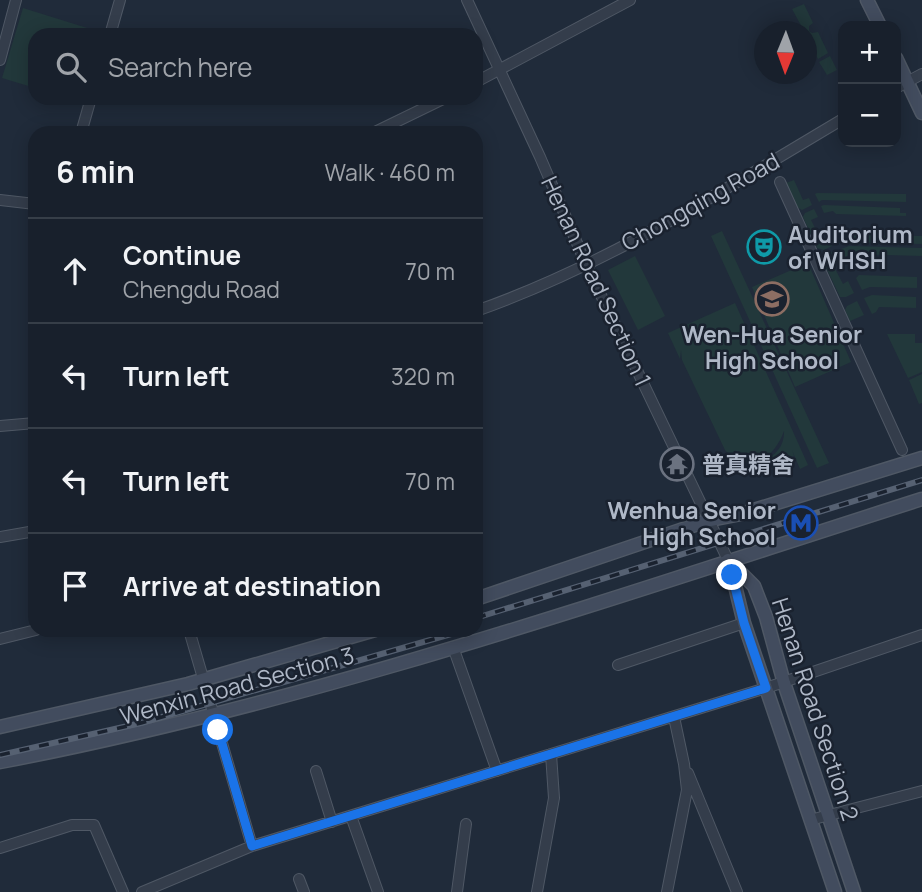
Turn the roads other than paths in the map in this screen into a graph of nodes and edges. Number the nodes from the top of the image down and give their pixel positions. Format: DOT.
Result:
graph roads {
  1 [pos="16,0"];
  2 [pos="120,0"];
  3 [pos="467,0"];
  4 [pos="630,0"];
  5 [pos="867,0"];
  6 [pos="878,21"];
  7 [pos="112,28"];
  8 [pos="480,28"];
  9 [pos="483,36"];
  10 [pos="0,60"];
  11 [pos="499,71"];
  12 [pos="922,74"];
  13 [pos="483,79"];
  14 [pos="901,85"];
  15 [pos="89,105"];
  16 [pos="430,105"];
  17 [pos="922,113"];
  18 [pos="838,122"];
  19 [pos="82,126"];
  20 [pos="387,126"];
  21 [pos="780,182"];
  22 [pos="0,200"];
  23 [pos="28,203"];
  24 [pos="586,264"];
  25 [pos="483,307"];
  26 [pos="28,424"];
  27 [pos="0,426"];
  28 [pos="902,450"];
  29 [pos="922,458"];
  30 [pos="922,499"];
  31 [pos="710,520"];
  32 [pos="28,532"];
  33 [pos="0,537"];
  34 [pos="729,560"];
  35 [pos="483,597"];
  36 [pos="744,623"];
  37 [pos="28,632"];
  38 [pos="922,635"];
  39 [pos="191,637"];
  40 [pos="350,637"];
  41 [pos="0,639"];
  42 [pos="453,647"];
  43 [pos="618,665"];
  44 [pos="203,679"];
  45 [pos="784,682"];
  46 [pos="766,688"];
  47 [pos="214,715"];
  48 [pos="674,717"];
  49 [pos="0,727"];
  50 [pos="551,754"];
  51 [pos="0,762"];
  52 [pos="684,764"];
  53 [pos="316,771"];
  54 [pos="497,771"];
  55 [pos="922,791"];
  56 [pos="828,815"];
  57 [pos="351,816"];
  58 [pos="810,820"];
  59 [pos="332,822"];
  60 [pos="466,824"];
  61 [pos="252,846"];
  62 [pos="0,848"];
  63 [pos="299,879"];
  64 [pos="123,892"];
  65 [pos="142,892"];
  66 [pos="304,892"];
  67 [pos="378,892"];
  68 [pos="457,892"];
  69 [pos="537,892"];
  70 [pos="667,892"];
  71 [pos="737,892"];
  72 [pos="835,892"];
  73 [pos="854,892"];
  1 -- 10 [label="street"];
  2 -- 7 [label="street"];
  3 -- 8 [label="street, Henan Road Section 1"];
  4 -- 11 [label="street"];
  5 -- 6 [label="main road"];
  9 -- 11 [label="street, Henan Road Section 1"];
  11 -- 13 [label="street"];
  11 -- 24 [label="street, Henan Road Section 1"];
  12 -- 14 [label="street"];
  14 -- 17 [label="main road"];
  15 -- 19 [label="street"];
  16 -- 20 [label="street"];
  18 -- 24 [label="street, Chongqing Road"];
  21 -- 28 [label="street"];
  22 -- 23 [label="street"];
  24 -- 25 [label="street, Chongqing Road"];
  24 -- 31 [label="street, Henan Road Section 1"];
  26 -- 27 [label="street"];
  29 -- 31 [label="main road"];
  30 -- 34 [label="main road, Wenxin Road Section 3"];
  31 -- 34 [label="street, Henan Road Section 1"];
  31 -- 35 [label="main road"];
  32 -- 33 [label="street"];
  34 -- 36 [label="main road, Henan Road Section 2"];
  34 -- 42 [label="main road, Wenxin Road Section 3"];
  34 -- 45 [label="main road, Henan Road Section 2"];
  36 -- 43 [label="street"];
  36 -- 46 [label="main road, Henan Road Section 2"];
  37 -- 41 [label="street"];
  38 -- 45 [label="street"];
  39 -- 44 [label="street"];
  40 -- 44 [label="main road, Wenxin Road Section 3"];
  42 -- 47 [label="main road, Wenxin Road Section 3"];
  42 -- 54 [label="street"];
  44 -- 47 [label="street"];
  44 -- 49 [label="main road, Wenxin Road Section 3"];
  45 -- 46 [label="street"];
  45 -- 56 [label="main road, Henan Road Section 2"];
  46 -- 48 [label="street"];
  46 -- 58 [label="main road, Henan Road Section 2"];
  47 -- 51 [label="main road, Wenxin Road Section 3"];
  47 -- 61 [label="street"];
  48 -- 50 [label="street"];
  48 -- 52 [label="street"];
  50 -- 54 [label="street"];
  50 -- 69 [label="street"];
  52 -- 70 [label="street"];
  52 -- 71 [label="street"];
  53 -- 59 [label="street"];
  54 -- 57 [label="street"];
  55 -- 56 [label="street"];
  56 -- 58 [label="street"];
  56 -- 73 [label="main road, Henan Road Section 2"];
  57 -- 59 [label="street"];
  57 -- 67 [label="street"];
  58 -- 72 [label="main road, Henan Road Section 2"];
  59 -- 61 [label="street"];
  60 -- 68 [label="street"];
  61 -- 65 [label="street"];
  62 -- 64 [label="street"];
  63 -- 66 [label="street"];
}
